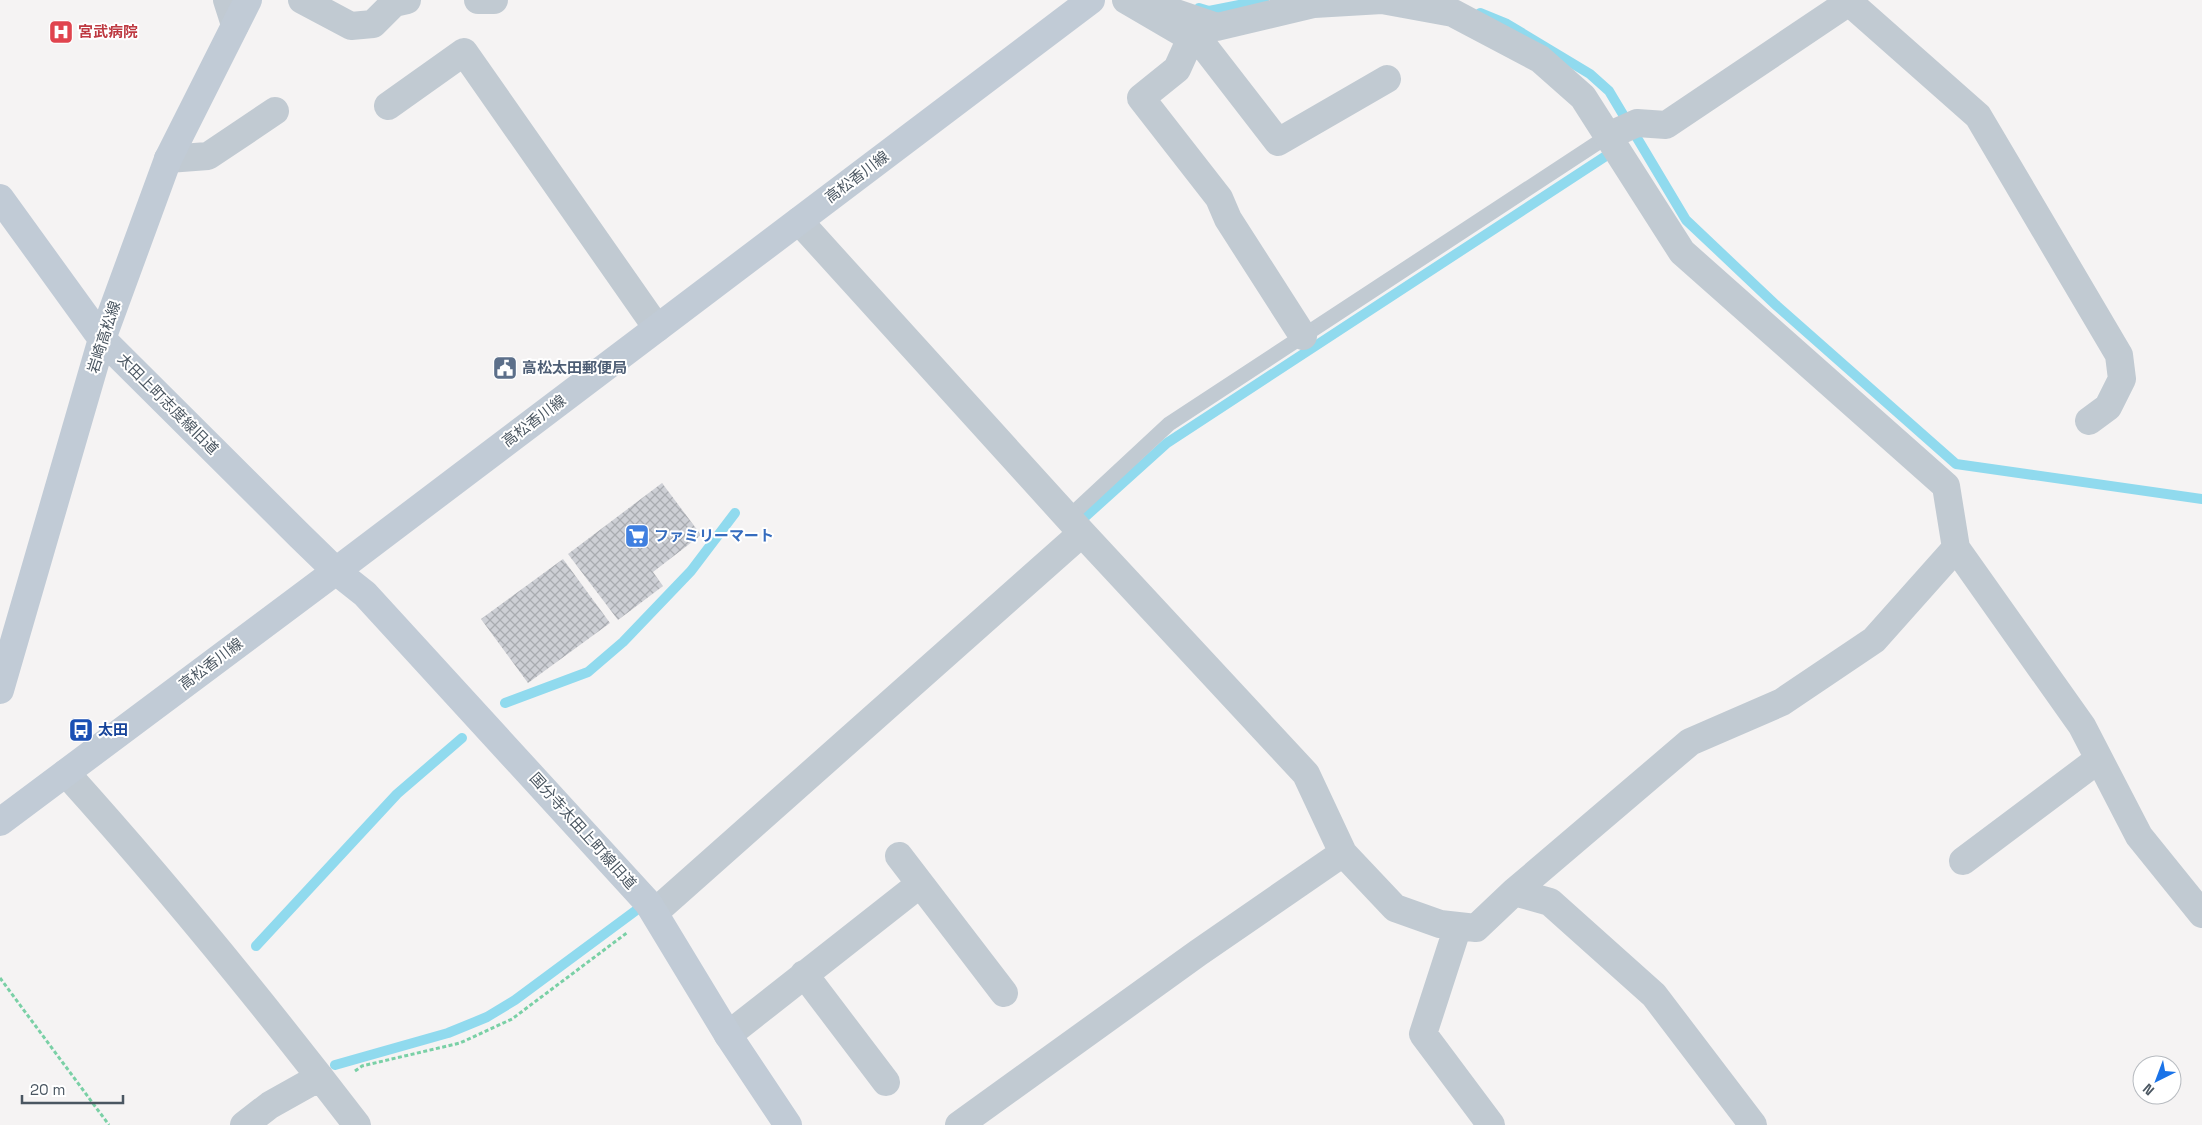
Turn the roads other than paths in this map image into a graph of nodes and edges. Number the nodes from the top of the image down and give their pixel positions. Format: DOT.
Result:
graph roads {
  1 [pos="227,0"];
  2 [pos="248,0"];
  3 [pos="302,0"];
  4 [pos="407,0"];
  5 [pos="478,0"];
  6 [pos="494,0"];
  7 [pos="1091,0"];
  8 [pos="1126,0"];
  9 [pos="1152,0"];
  10 [pos="1850,1"];
  11 [pos="235,26"];
  12 [pos="1191,38"];
  13 [pos="1387,79"];
  14 [pos="388,106"];
  15 [pos="275,111"];
  16 [pos="1620,138"];
  17 [pos="168,159"];
  18 [pos="0,198"];
  19 [pos="799,220"];
  20 [pos="657,328"];
  21 [pos="1303,336"];
  22 [pos="102,339"];
  23 [pos="2089,421"];
  24 [pos="1076,525"];
  25 [pos="1956,548"];
  26 [pos="336,571"];
  27 [pos="0,690"];
  28 [pos="2099,759"];
  29 [pos="66,773"];
  30 [pos="0,822"];
  31 [pos="1343,853"];
  32 [pos="899,856"];
  33 [pos="1963,861"];
  34 [pos="920,884"];
  35 [pos="1514,892"];
  36 [pos="648,904"];
  37 [pos="2202,914"];
  38 [pos="1458,926"];
  39 [pos="804,974"];
  40 [pos="1004,993"];
  41 [pos="728,1035"];
  42 [pos="886,1082"];
  43 [pos="325,1083"];
  44 [pos="244,1125"];
  45 [pos="357,1125"];
  46 [pos="788,1125"];
  47 [pos="959,1125"];
  48 [pos="1491,1125"];
  49 [pos="1753,1125"];
  1 -- 11 [label="street"];
  2 -- 11 [label="main road, 岩崎高松線"];
  3 -- 4 [label="street"];
  5 -- 6 [label="street"];
  7 -- 19 [label="main road, 高松香川線"];
  8 -- 12 [label="street"];
  9 -- 16 [label="street"];
  10 -- 16 [label="street"];
  10 -- 23 [label="street"];
  11 -- 17 [label="main road, 岩崎高松線"];
  12 -- 13 [label="street"];
  12 -- 21 [label="street"];
  14 -- 20 [label="street"];
  15 -- 17 [label="street"];
  16 -- 21 [label="lane"];
  16 -- 25 [label="street"];
  17 -- 22 [label="main road, 岩崎高松線"];
  18 -- 22 [label="main road, 太田上町志度線旧道"];
  19 -- 20 [label="main road, 高松香川線"];
  19 -- 24 [label="street"];
  20 -- 26 [label="main road, 高松香川線"];
  21 -- 24 [label="lane"];
  22 -- 26 [label="main road, 太田上町志度線旧道"];
  22 -- 27 [label="main road, 岩崎高松線"];
  24 -- 31 [label="street"];
  24 -- 36 [label="street"];
  25 -- 28 [label="street"];
  25 -- 35 [label="street"];
  26 -- 29 [label="main road, 高松香川線"];
  26 -- 36 [label="main road, 国分寺太田上町線旧道"];
  28 -- 33 [label="street"];
  28 -- 37 [label="street"];
  29 -- 30 [label="main road, 高松香川線"];
  29 -- 43 [label="street"];
  31 -- 38 [label="street"];
  31 -- 47 [label="street"];
  32 -- 34 [label="street"];
  34 -- 39 [label="street"];
  34 -- 40 [label="street"];
  35 -- 38 [label="street"];
  35 -- 49 [label="street"];
  36 -- 41 [label="main road, 国分寺太田上町線旧道"];
  38 -- 48 [label="street"];
  39 -- 41 [label="street"];
  39 -- 42 [label="street"];
  41 -- 46 [label="main road, 国分寺太田上町線旧道"];
  43 -- 44 [label="street"];
  43 -- 45 [label="street"];
}
